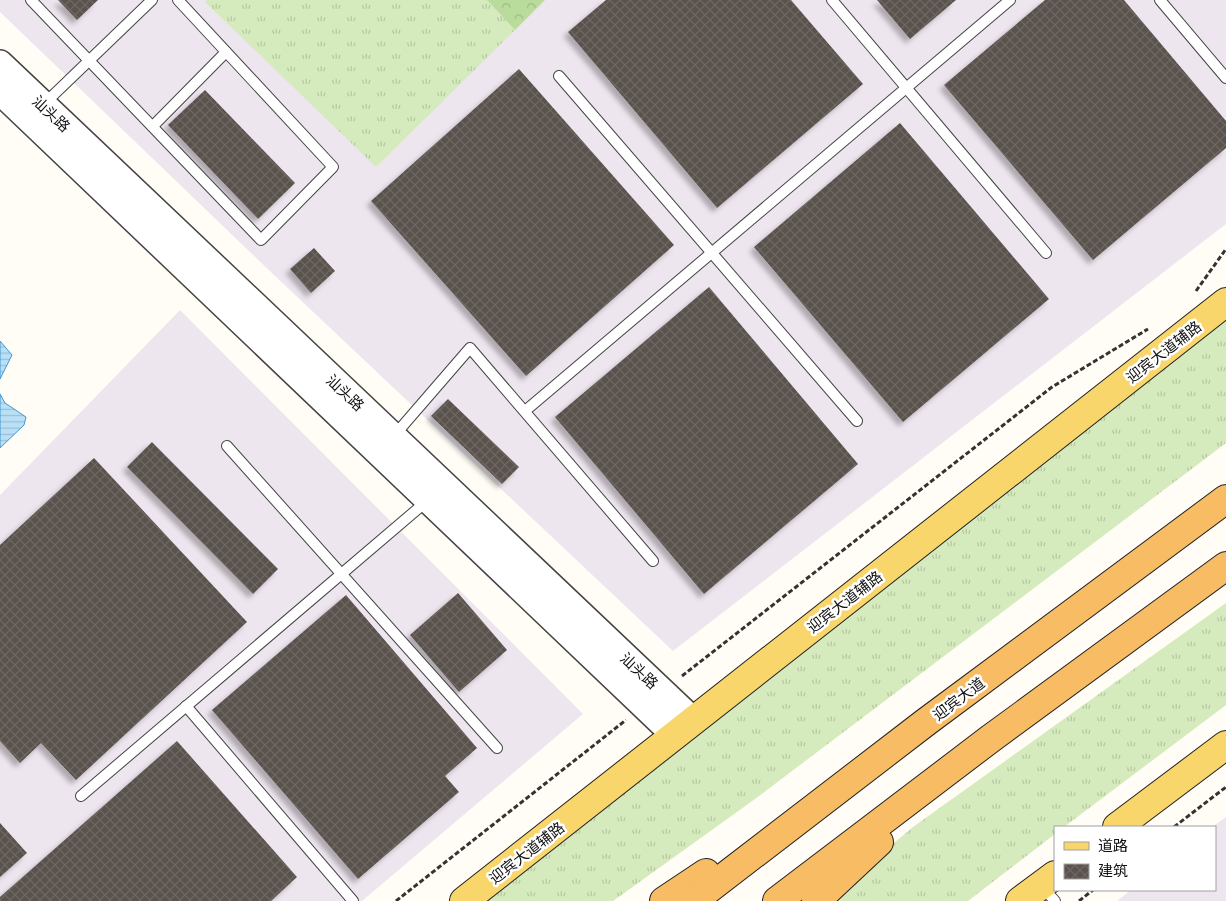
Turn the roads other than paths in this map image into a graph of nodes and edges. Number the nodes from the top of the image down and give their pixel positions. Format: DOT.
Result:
graph roads {
  1 [pos="31,0"];
  2 [pos="152,0"];
  3 [pos="178,0"];
  4 [pos="832,0"];
  5 [pos="1010,0"];
  6 [pos="1160,0"];
  7 [pos="226,52"];
  8 [pos="90,60"];
  9 [pos="0,63"];
  10 [pos="559,76"];
  11 [pos="1226,78"];
  12 [pos="906,88"];
  13 [pos="0,92"];
  14 [pos="36,112"];
  15 [pos="153,126"];
  16 [pos="712,252"];
  17 [pos="1046,253"];
  18 [pos="1226,302"];
  19 [pos="525,411"];
  20 [pos="857,421"];
  21 [pos="386,444"];
  22 [pos="227,446"];
  23 [pos="436,492"];
  24 [pos="1226,499"];
  25 [pos="652,561"];
  26 [pos="1226,566"];
  27 [pos="341,574"];
  28 [pos="186,706"];
  29 [pos="926,722"];
  30 [pos="683,727"];
  31 [pos="990,738"];
  32 [pos="1226,745"];
  33 [pos="497,748"];
  34 [pos="81,796"];
  35 [pos="1118,826"];
  36 [pos="353,901"];
  37 [pos="464,901"];
  38 [pos="664,901"];
  39 [pos="693,901"];
  40 [pos="776,901"];
  41 [pos="816,901"];
  1 -- 8 [label="lane"];
  2 -- 8 [label="lane"];
  3 -- 7 [label="lane"];
  4 -- 12 [label="lane"];
  5 -- 12 [label="lane"];
  6 -- 11 [label="lane"];
  7 -- 15 [label="lane"];
  7 -- 15 [label="lane"];
  8 -- 14 [label="lane"];
  8 -- 15 [label="lane"];
  9 -- 14 [label="street, 汕头路"];
  10 -- 16 [label="lane"];
  12 -- 16 [label="lane"];
  12 -- 17 [label="lane"];
  13 -- 14 [label="street, 汕头路"];
  14 -- 21 [label="street, 汕头路"];
  16 -- 19 [label="lane"];
  16 -- 20 [label="lane"];
  18 -- 30 [label="main road, 迎宾大道辅路"];
  19 -- 21 [label="lane"];
  19 -- 25 [label="lane"];
  21 -- 23 [label="street, 汕头路"];
  22 -- 27 [label="lane"];
  23 -- 27 [label="lane"];
  23 -- 30 [label="street, 汕头路"];
  24 -- 29 [label="highway, 迎宾大道"];
  26 -- 31 [label="highway"];
  27 -- 28 [label="lane"];
  27 -- 33 [label="lane"];
  28 -- 34 [label="lane"];
  28 -- 36 [label="lane"];
  29 -- 38 [label="highway"];
  29 -- 39 [label="highway, 迎宾大道"];
  30 -- 37 [label="main road, 迎宾大道辅路"];
  31 -- 40 [label="highway"];
  31 -- 41 [label="highway"];
  32 -- 35 [label="main road"];
}
